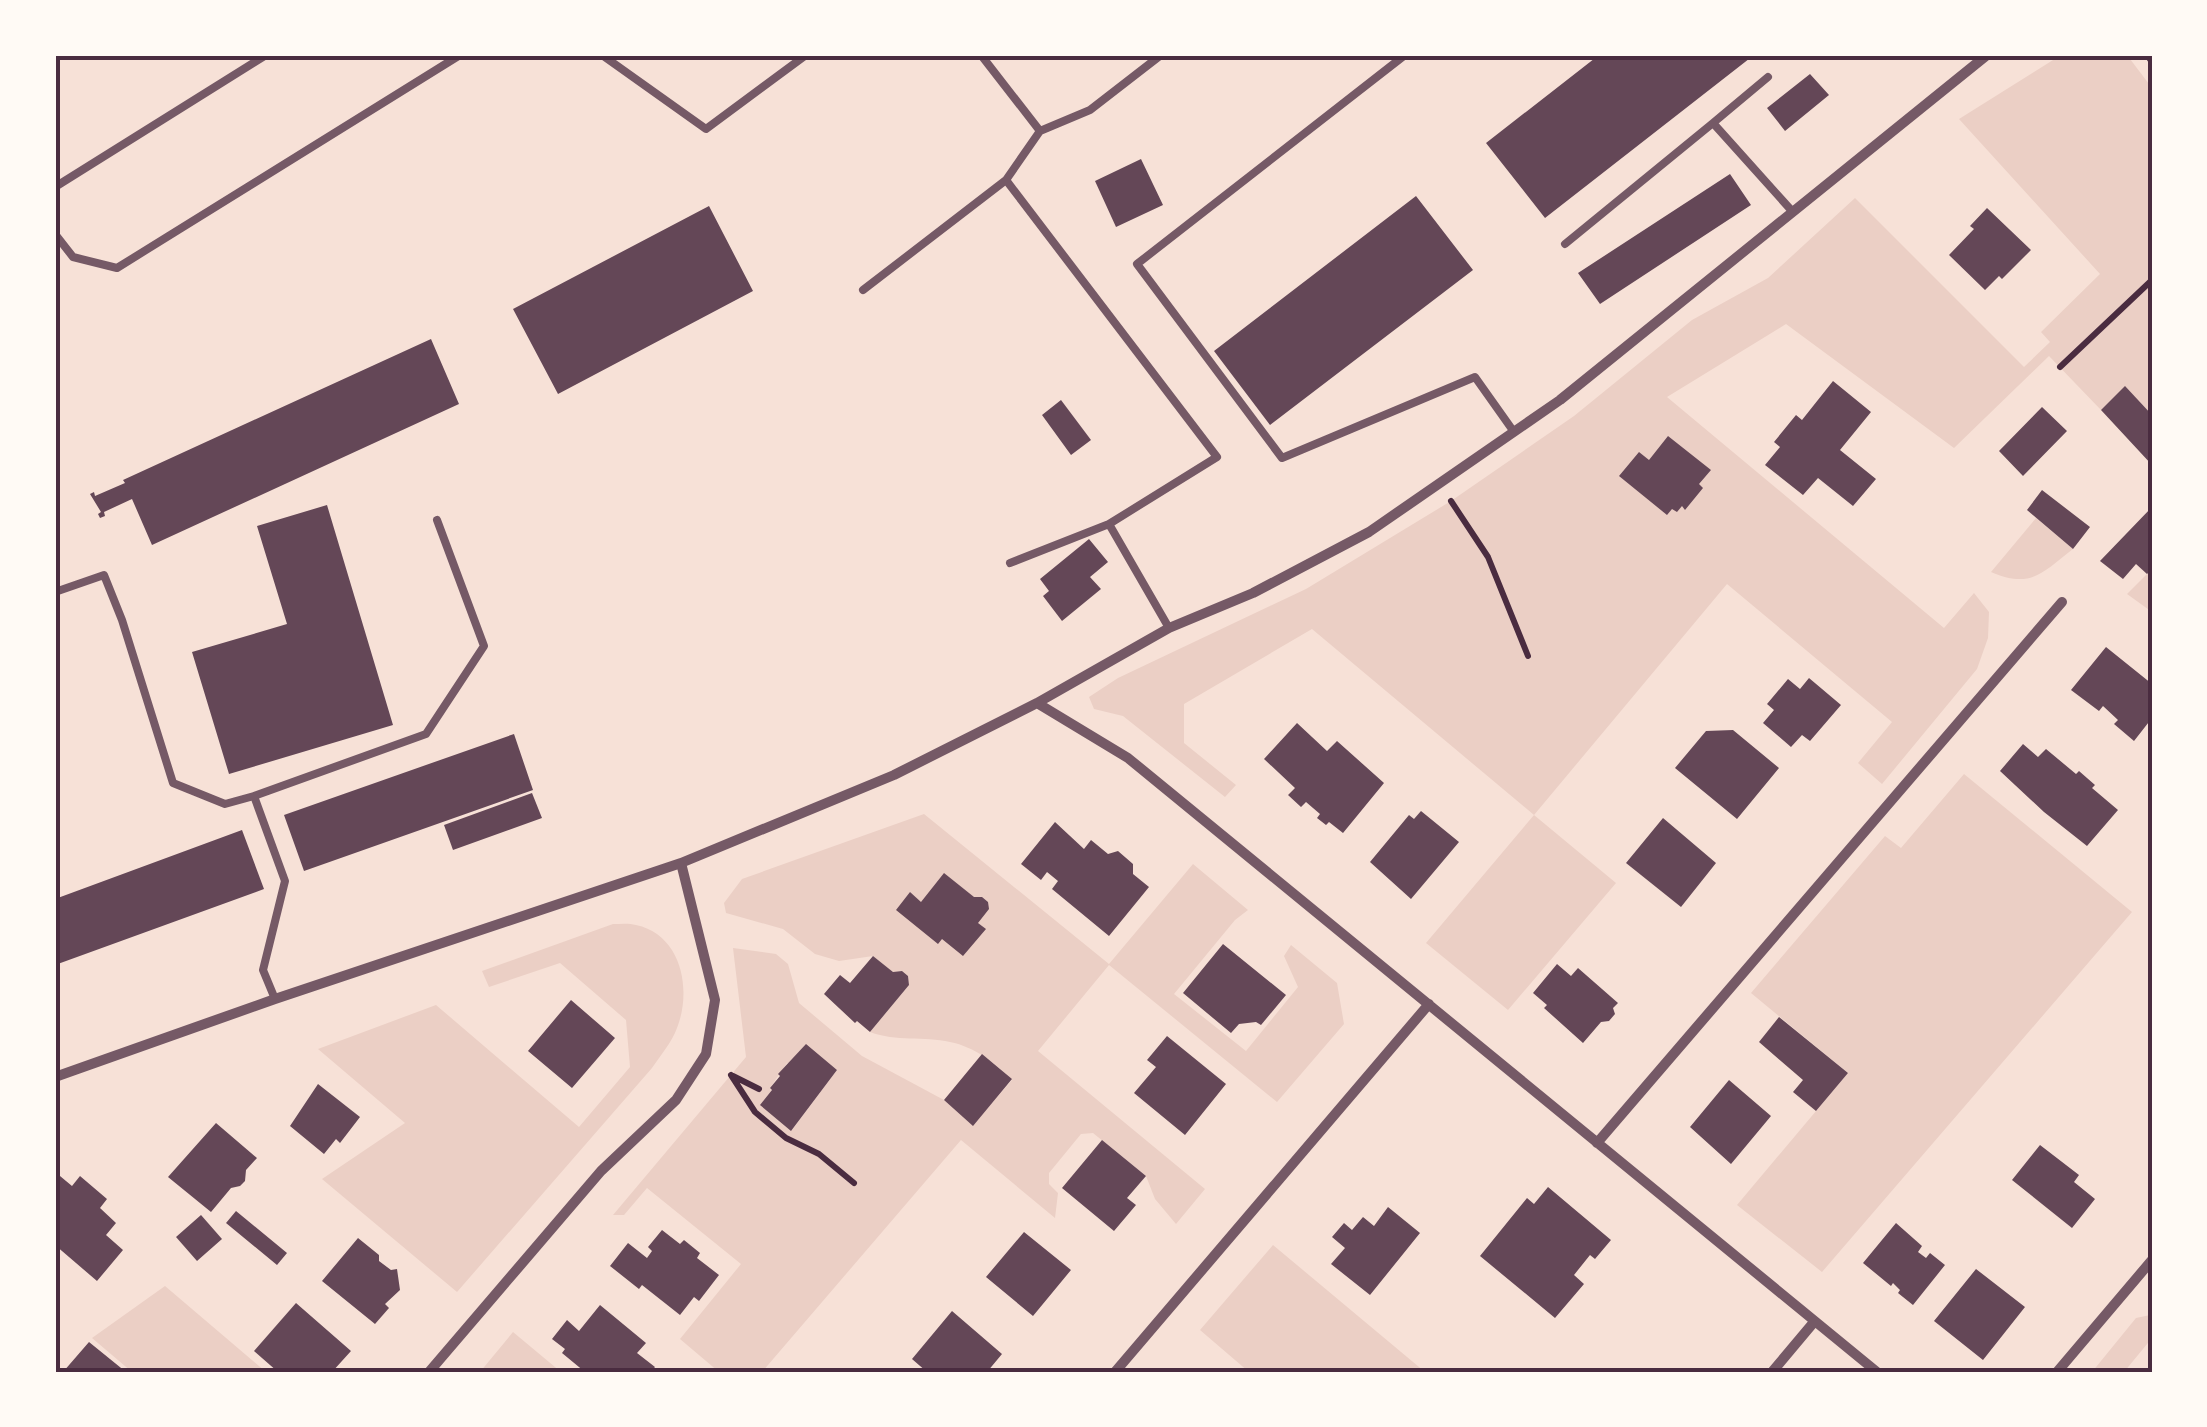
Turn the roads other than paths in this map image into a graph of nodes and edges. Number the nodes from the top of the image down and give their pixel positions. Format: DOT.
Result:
graph roads {
  1 [pos="266,55"];
  2 [pos="460,55"];
  3 [pos="602,55"];
  4 [pos="806,55"];
  5 [pos="981,55"];
  6 [pos="1161,55"];
  7 [pos="1406,55"];
  8 [pos="1988,55"];
  9 [pos="1768,77"];
  10 [pos="1713,123"];
  11 [pos="1040,131"];
  12 [pos="1006,180"];
  13 [pos="55,188"];
  14 [pos="1792,212"];
  15 [pos="55,234"];
  16 [pos="1565,244"];
  17 [pos="864,290"];
  18 [pos="1514,432"];
  19 [pos="437,520"];
  20 [pos="1108,524"];
  21 [pos="1010,563"];
  22 [pos="55,592"];
  23 [pos="2062,602"];
  24 [pos="1169,628"];
  25 [pos="1037,703"];
  26 [pos="254,796"];
  27 [pos="681,863"];
  28 [pos="275,999"];
  29 [pos="1429,1004"];
  30 [pos="55,1077"];
  31 [pos="1597,1143"];
  32 [pos="2152,1260"];
  33 [pos="1814,1322"];
  34 [pos="429,1372"];
  35 [pos="1115,1372"];
  36 [pos="1772,1372"];
  37 [pos="1877,1372"];
  38 [pos="2058,1372"];
  1 -- 13 [label="lane"];
  2 -- 15 [label="lane"];
  3 -- 4 [label="lane"];
  5 -- 11 [label="lane"];
  6 -- 11 [label="lane"];
  7 -- 18 [label="lane"];
  8 -- 14 [label="street"];
  9 -- 10 [label="lane"];
  10 -- 14 [label="lane"];
  10 -- 16 [label="lane"];
  11 -- 12 [label="lane"];
  12 -- 17 [label="lane"];
  12 -- 20 [label="lane"];
  14 -- 18 [label="street"];
  18 -- 24 [label="street"];
  19 -- 26 [label="lane"];
  20 -- 21 [label="lane"];
  20 -- 24 [label="lane"];
  22 -- 26 [label="lane"];
  23 -- 31 [label="street"];
  24 -- 25 [label="street"];
  25 -- 27 [label="street"];
  25 -- 29 [label="street"];
  26 -- 28 [label="lane"];
  27 -- 28 [label="street"];
  27 -- 34 [label="street"];
  28 -- 30 [label="street"];
  29 -- 31 [label="street"];
  29 -- 35 [label="street"];
  31 -- 33 [label="street"];
  32 -- 38 [label="street"];
  33 -- 36 [label="street"];
  33 -- 37 [label="street"];
}
